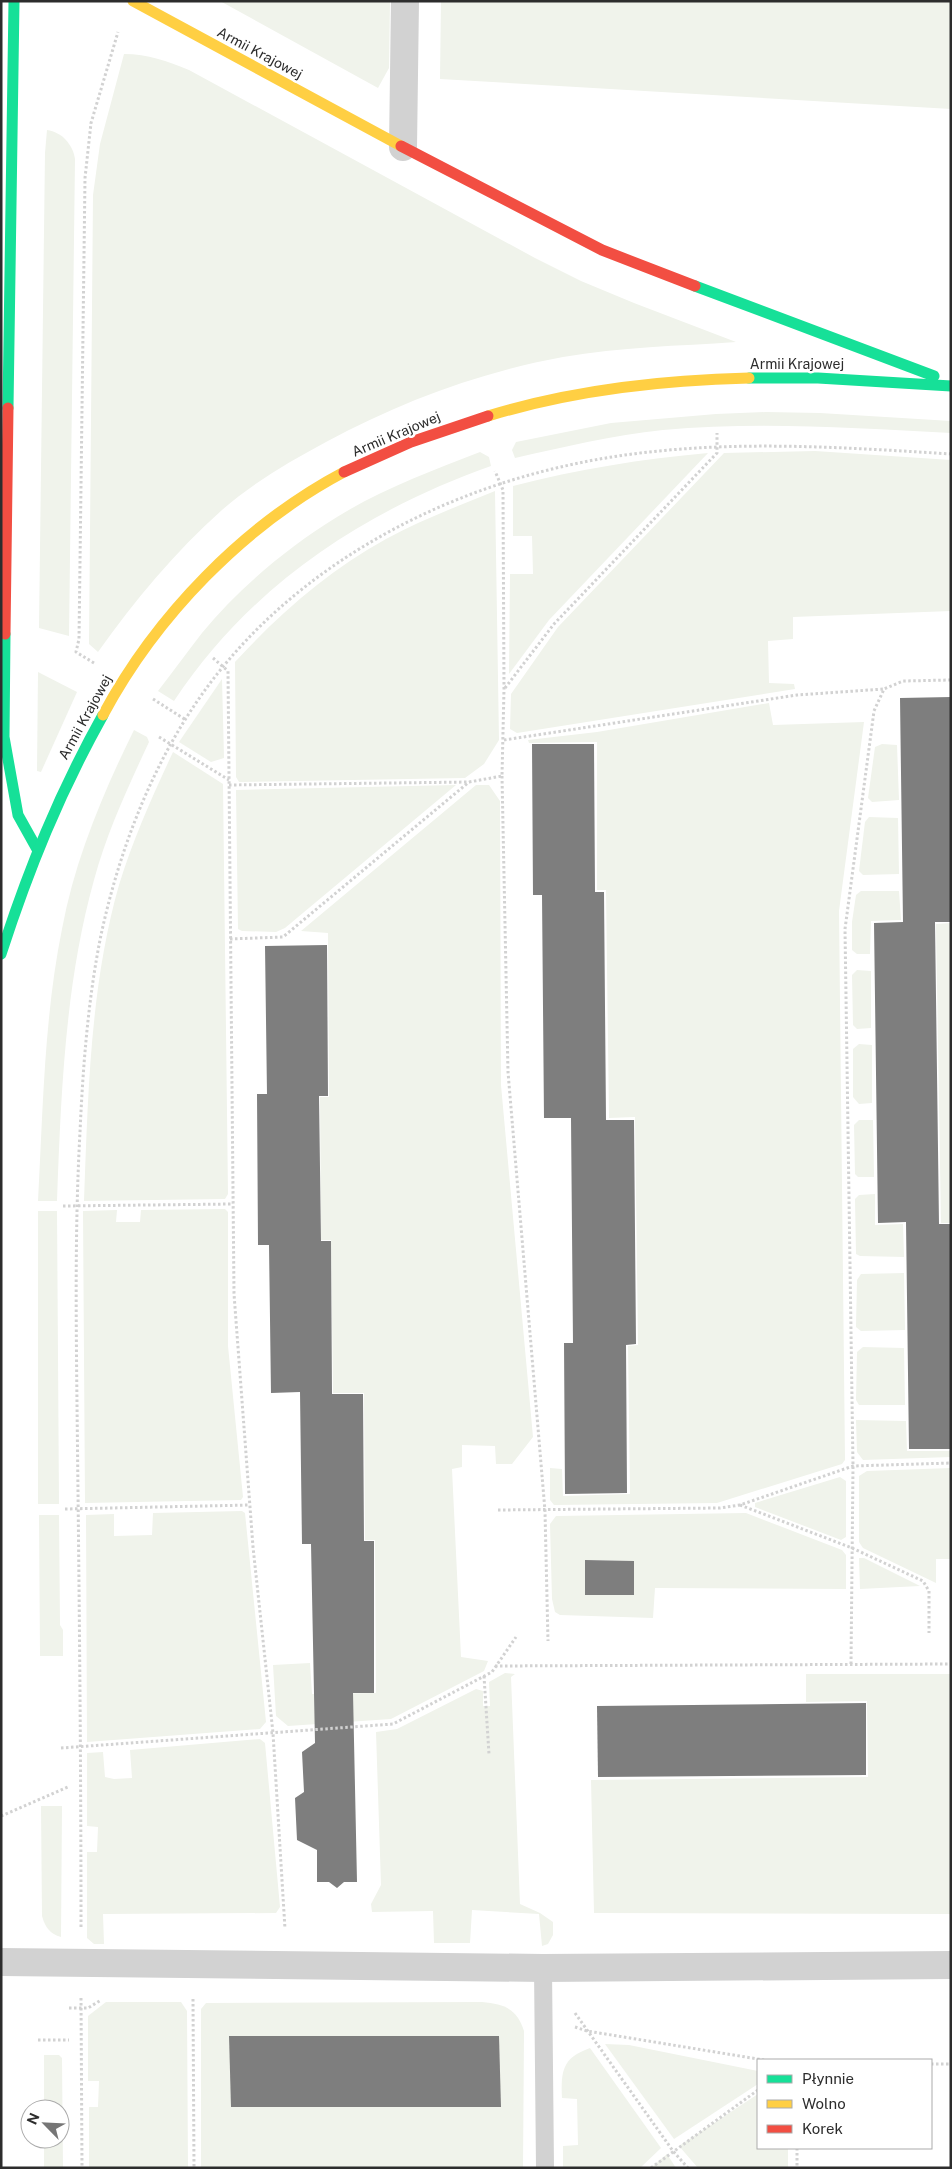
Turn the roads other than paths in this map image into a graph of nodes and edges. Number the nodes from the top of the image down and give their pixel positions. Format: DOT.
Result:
graph roads {
  1 [pos="14,1"];
  2 [pos="132,1"];
  3 [pos="405,1"];
  4 [pos="403,147"];
  5 [pos="951,382"];
  6 [pos="951,386"];
  7 [pos="37,849"];
  8 [pos="1,954"];
  9 [pos="1,1962"];
  10 [pos="951,1965"];
  11 [pos="543,1968"];
  12 [pos="545,2168"];
  1 -- 7 [label="street"];
  2 -- 4 [label="street, Armii Krajowej"];
  3 -- 4 [label="street"];
  4 -- 5 [label="street, Armii Krajowej"];
  6 -- 7 [label="street, Armii Krajowej"];
  7 -- 8 [label="street, Armii Krajowej"];
  9 -- 11 [label="street"];
  10 -- 11 [label="street"];
  11 -- 12 [label="lane"];
}
